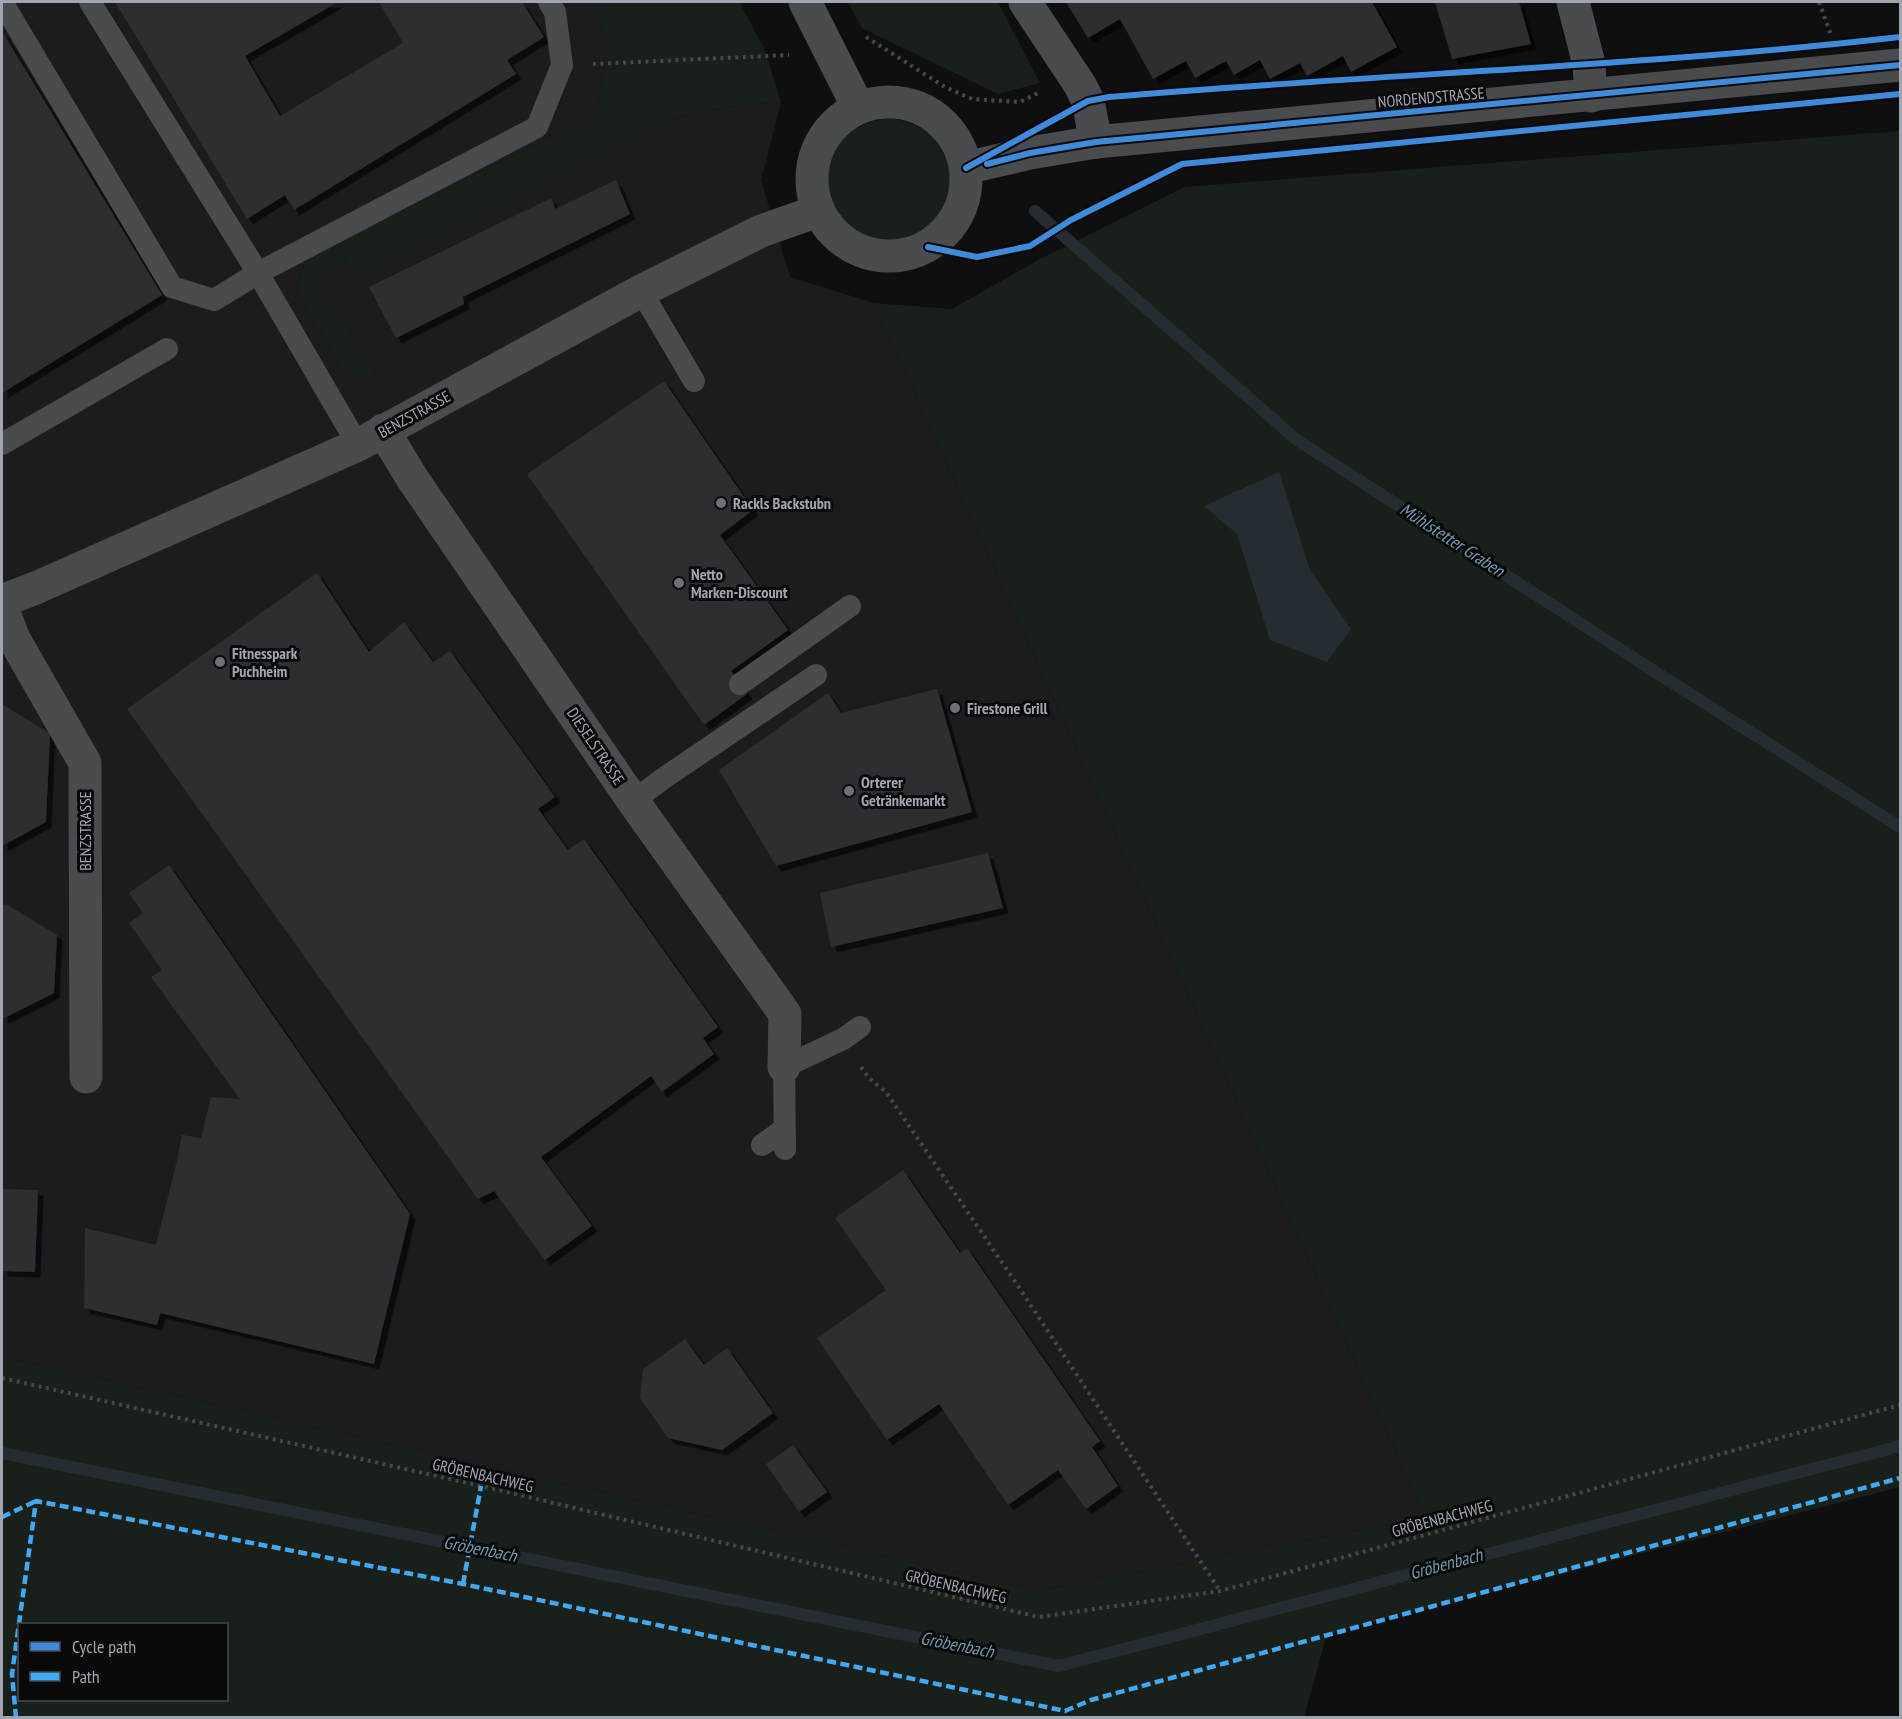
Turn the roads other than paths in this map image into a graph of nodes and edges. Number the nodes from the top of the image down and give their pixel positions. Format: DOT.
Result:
graph roads {
  1 [pos="2,2"];
  2 [pos="90,2"];
  3 [pos="549,2"];
  4 [pos="805,2"];
  5 [pos="1024,2"];
  6 [pos="1573,2"];
  7 [pos="1900,65"];
  8 [pos="1591,96"];
  9 [pos="858,107"];
  10 [pos="1096,142"];
  11 [pos="966,168"];
  12 [pos="818,211"];
  13 [pos="258,273"];
  14 [pos="641,291"];
  15 [pos="167,349"];
  16 [pos="694,381"];
  17 [pos="371,438"];
  18 [pos="2,444"];
  19 [pos="2,601"];
  20 [pos="850,606"];
  21 [pos="2,607"];
  22 [pos="816,675"];
  23 [pos="740,684"];
  24 [pos="633,801"];
  25 [pos="851,1033"];
  26 [pos="783,1067"];
  27 [pos="86,1077"];
  28 [pos="777,1141"];
  1 -- 13 [label="lane"];
  2 -- 13 [label="lane"];
  3 -- 13 [label="lane"];
  4 -- 9 [label="street"];
  5 -- 10 [label="street"];
  6 -- 8 [label="street"];
  7 -- 8 [label="street, NORDENDSTRASSE"];
  8 -- 10 [label="street, NORDENDSTRASSE"];
  9 -- 11 [label="street"];
  9 -- 12 [label="street"];
  10 -- 11 [label="street, NORDENDSTRASSE"];
  11 -- 12 [label="street"];
  12 -- 14 [label="street, BENZSTRASSE"];
  13 -- 17 [label="lane"];
  14 -- 16 [label="lane"];
  14 -- 17 [label="street, BENZSTRASSE"];
  15 -- 18 [label="lane"];
  17 -- 19 [label="street, BENZSTRASSE"];
  17 -- 24 [label="street, DIESELSTRASSE"];
  20 -- 23 [label="lane"];
  21 -- 27 [label="street, BENZSTRASSE"];
  22 -- 24 [label="lane"];
  24 -- 26 [label="street, DIESELSTRASSE"];
  25 -- 26 [label="lane"];
  26 -- 28 [label="lane"];
}
